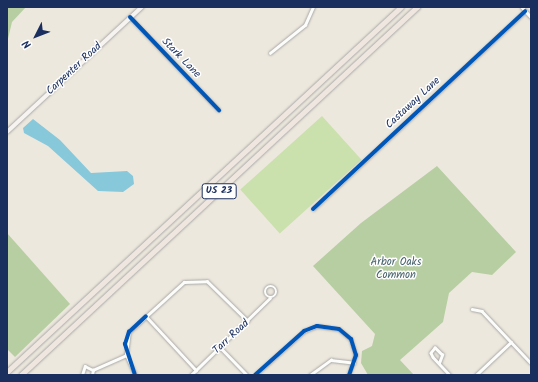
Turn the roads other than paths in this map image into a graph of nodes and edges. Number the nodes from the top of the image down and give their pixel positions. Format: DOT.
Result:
graph roads {
  1 [pos="142,7"];
  2 [pos="313,7"];
  3 [pos="401,7"];
  4 [pos="417,7"];
  5 [pos="522,7"];
  6 [pos="525,11"];
  7 [pos="130,17"];
  8 [pos="531,17"];
  9 [pos="270,53"];
  10 [pos="218,110"];
  11 [pos="7,132"];
  12 [pos="313,209"];
  13 [pos="270,298"];
  14 [pos="472,309"];
  15 [pos="146,316"];
  16 [pos="248,321"];
  17 [pos="511,342"];
  18 [pos="221,348"];
  19 [pos="126,355"];
  20 [pos="354,363"];
  21 [pos="439,363"];
  22 [pos="531,363"];
  23 [pos="93,370"];
  24 [pos="196,370"];
  25 [pos="7,372"];
  26 [pos="22,375"];
  27 [pos="82,375"];
  28 [pos="92,375"];
  29 [pos="135,375"];
  30 [pos="190,375"];
  31 [pos="247,375"];
  32 [pos="255,375"];
  33 [pos="310,375"];
  34 [pos="350,375"];
  35 [pos="450,375"];
  36 [pos="476,375"];
  1 -- 7 [label="main road, Carpenter Road"];
  2 -- 9 [label="street"];
  3 -- 25 [label="highway, US 23"];
  4 -- 26 [label="highway, US 23"];
  5 -- 6 [label="street"];
  6 -- 8 [label="street"];
  6 -- 12 [label="street, Castaway Lane"];
  7 -- 10 [label="street, Stark Lane"];
  7 -- 11 [label="main road, Carpenter Road"];
  13 -- 13 [label="street, Tarr Road"];
  13 -- 16 [label="street, Tarr Road"];
  14 -- 17 [label="street"];
  15 -- 16 [label="street"];
  15 -- 19 [label="street"];
  15 -- 24 [label="street"];
  16 -- 18 [label="street, Tarr Road"];
  17 -- 22 [label="street"];
  17 -- 36 [label="street"];
  18 -- 24 [label="street, Tarr Road"];
  18 -- 31 [label="street"];
  19 -- 23 [label="street"];
  19 -- 29 [label="street"];
  20 -- 32 [label="street"];
  20 -- 33 [label="street"];
  20 -- 34 [label="street"];
  21 -- 21 [label="street"];
  21 -- 35 [label="street"];
  23 -- 27 [label="street"];
  23 -- 28 [label="street"];
  24 -- 30 [label="street, Tarr Road"];
}
